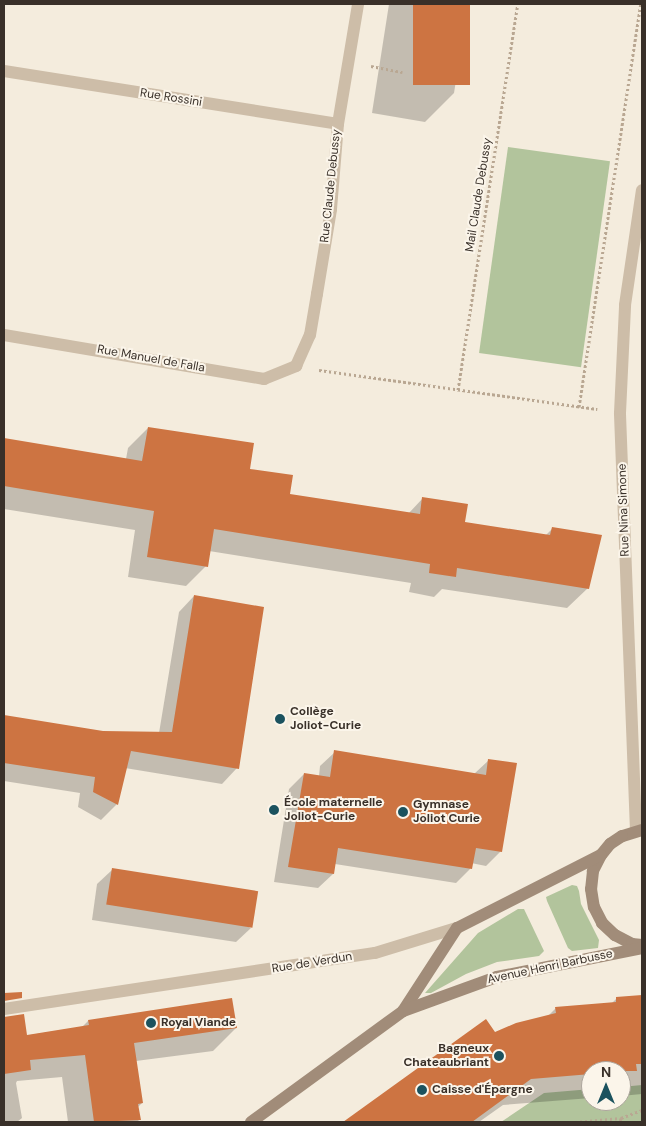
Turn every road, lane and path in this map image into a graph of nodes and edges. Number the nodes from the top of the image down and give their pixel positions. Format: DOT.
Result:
graph roads {
  1 [pos="358,4"];
  2 [pos="518,4"];
  3 [pos="641,4"];
  4 [pos="349,61"];
  5 [pos="4,71"];
  6 [pos="402,72"];
  7 [pos="338,124"];
  8 [pos="642,190"];
  9 [pos="4,334"];
  10 [pos="296,366"];
  11 [pos="458,390"];
  12 [pos="579,406"];
  13 [pos="620,413"];
  14 [pos="639,830"];
  15 [pos="601,855"];
  16 [pos="457,928"];
  17 [pos="642,946"];
  18 [pos="4,1009"];
  19 [pos="403,1012"];
  20 [pos="642,1110"];
  21 [pos="621,1120"];
  22 [pos="251,1122"];
  23 [pos="575,1122"];
  1 -- 4 [label="street, Rue Claude Debussy"];
  2 -- 11 [label="path, Mail Claude Debussy"];
  3 -- 12 [label="path"];
  4 -- 6 [label="path"];
  4 -- 7 [label="street, Rue Claude Debussy"];
  5 -- 7 [label="street, Rue Rossini"];
  7 -- 10 [label="street, Rue Claude Debussy"];
  8 -- 13 [label="street, Rue Nina Simone"];
  9 -- 10 [label="street, Rue Manuel de Falla"];
  10 -- 11 [label="path"];
  11 -- 12 [label="path"];
  12 -- 13 [label="path"];
  13 -- 14 [label="street, Rue Nina Simone"];
  14 -- 15 [label="main road"];
  15 -- 16 [label="main road, Rue de Verdun"];
  15 -- 17 [label="main road"];
  16 -- 18 [label="street, Rue de Verdun"];
  16 -- 19 [label="main road, Avenue Henri Barbusse"];
  17 -- 19 [label="main road, Avenue Henri Barbusse"];
  19 -- 22 [label="main road, Avenue Henri Barbusse"];
  20 -- 21 [label="path"];
  21 -- 23 [label="path"];
}
